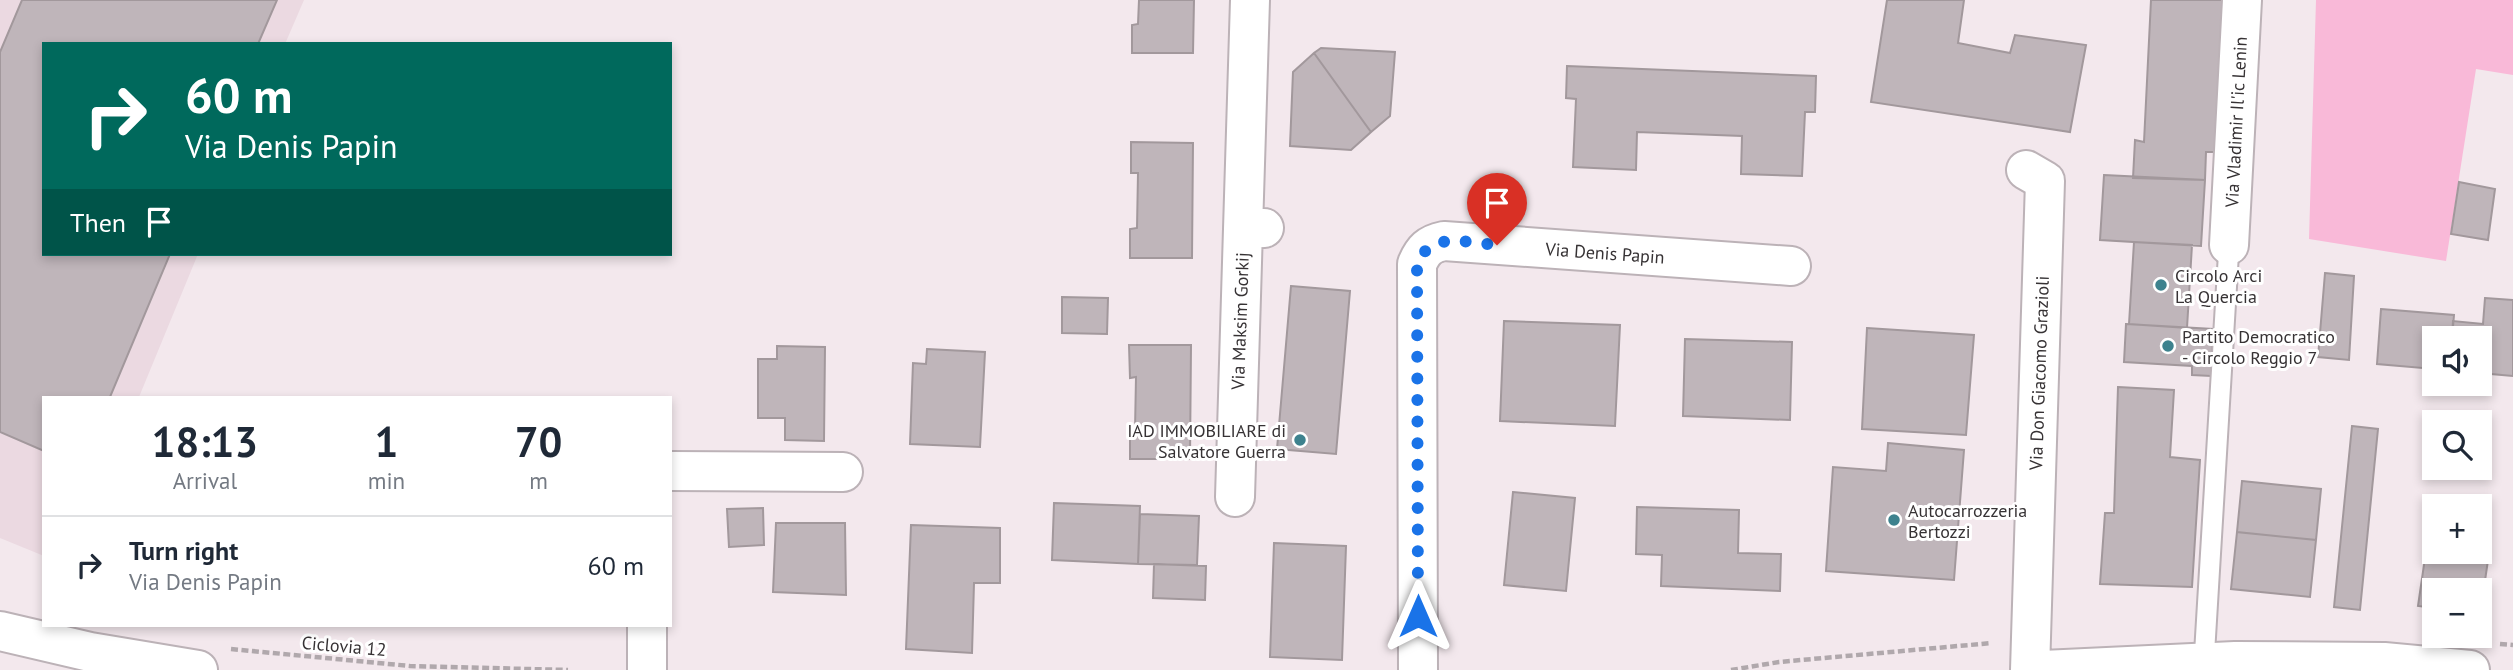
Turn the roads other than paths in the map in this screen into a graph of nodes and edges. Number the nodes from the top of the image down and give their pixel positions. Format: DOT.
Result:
graph roads {
  1 [pos="1250,0"];
  2 [pos="2242,0"];
  3 [pos="2026,170"];
  4 [pos="2229,245"];
  5 [pos="1791,266"];
  6 [pos="672,471"];
  7 [pos="843,472"];
  8 [pos="1235,497"];
  9 [pos="648,627"];
  10 [pos="0,631"];
  11 [pos="212,659"];
  12 [pos="2204,662"];
  13 [pos="647,670"];
  14 [pos="1418,670"];
  15 [pos="2030,670"];
  16 [pos="2043,670"];
  17 [pos="2470,670"];
  1 -- 8 [label="street, Via Maksim Gorkij"];
  2 -- 4 [label="street, Via Vladimir Il'ic Lenin"];
  3 -- 15 [label="street, Via Don Giacomo Grazioli"];
  4 -- 12 [label="lane"];
  5 -- 14 [label="street, Via Denis Papin"];
  6 -- 7 [label="street"];
  9 -- 13 [label="street"];
  10 -- 11 [label="street"];
  12 -- 16 [label="street"];
  12 -- 17 [label="street"];
}
